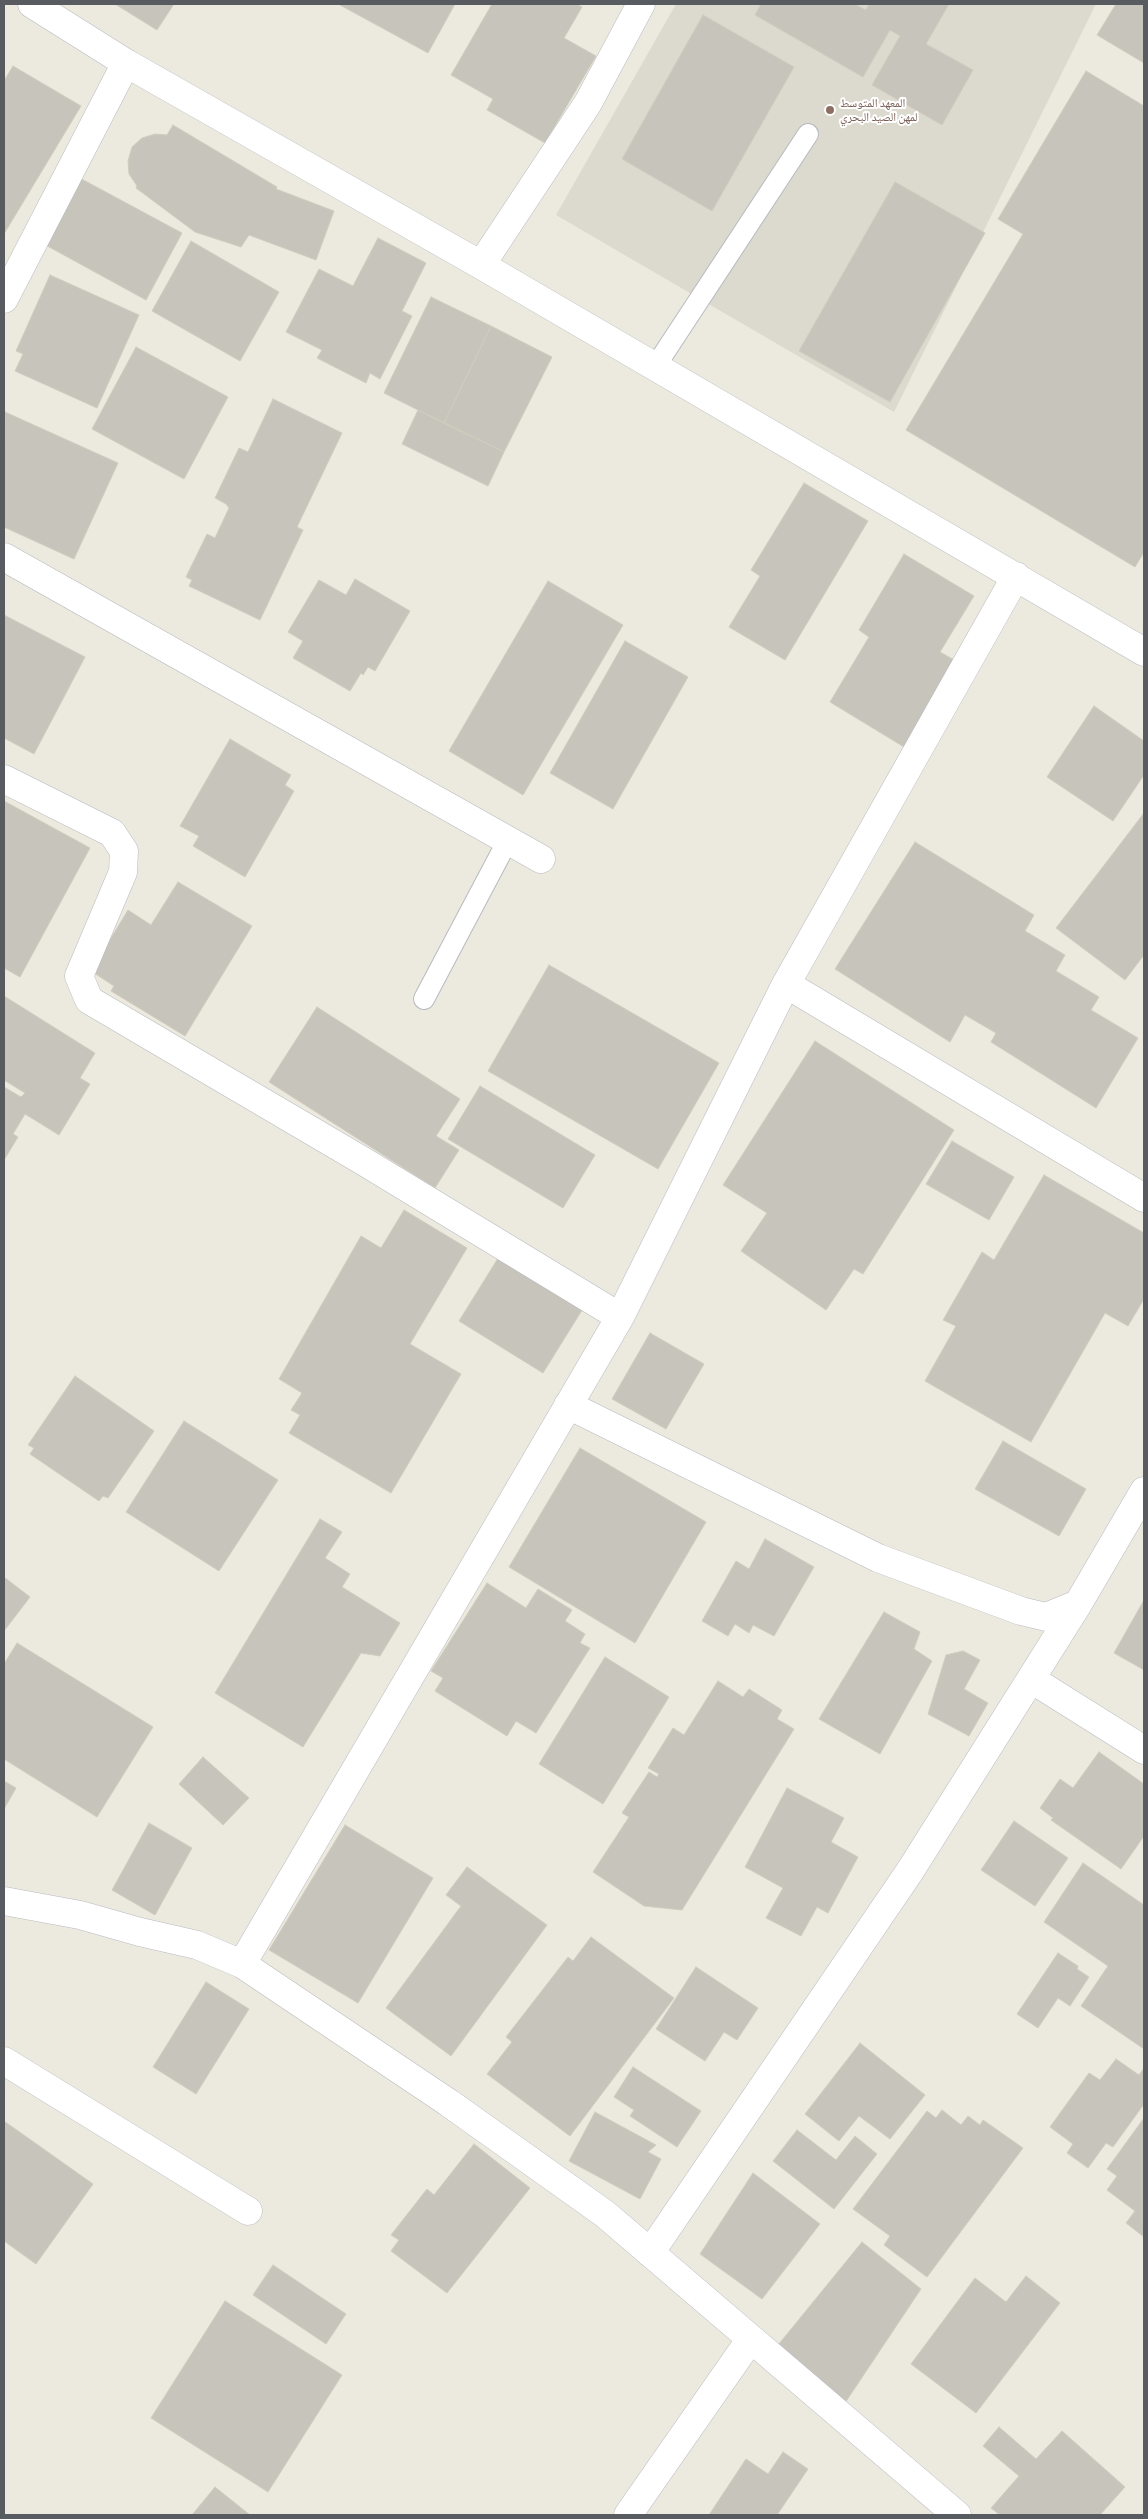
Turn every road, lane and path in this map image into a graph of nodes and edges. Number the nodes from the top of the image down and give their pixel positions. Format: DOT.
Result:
graph roads {
  1 [pos="32,4"];
  2 [pos="641,4"];
  3 [pos="126,64"];
  4 [pos="808,134"];
  5 [pos="481,266"];
  6 [pos="4,299"];
  7 [pos="655,367"];
  8 [pos="4,557"];
  9 [pos="1016,576"];
  10 [pos="1144,652"];
  11 [pos="4,779"];
  12 [pos="508,840"];
  13 [pos="541,858"];
  14 [pos="786,984"];
  15 [pos="424,999"];
  16 [pos="1144,1198"];
  17 [pos="620,1317"];
  18 [pos="568,1405"];
  19 [pos="1144,1491"];
  20 [pos="1078,1604"];
  21 [pos="1031,1680"];
  22 [pos="1144,1750"];
  23 [pos="4,1901"];
  24 [pos="242,1964"];
  25 [pos="4,2062"];
  26 [pos="248,2211"];
  27 [pos="650,2253"];
  28 [pos="750,2340"];
  29 [pos="628,2515"];
  30 [pos="956,2515"];
  1 -- 3 [label="street"];
  2 -- 5 [label="street"];
  3 -- 5 [label="street"];
  3 -- 6 [label="street"];
  4 -- 7 [label="lane"];
  5 -- 7 [label="street"];
  7 -- 9 [label="street"];
  8 -- 12 [label="street"];
  9 -- 10 [label="street"];
  9 -- 14 [label="street"];
  11 -- 17 [label="street"];
  12 -- 13 [label="street"];
  12 -- 15 [label="lane"];
  14 -- 16 [label="street"];
  14 -- 17 [label="street"];
  17 -- 18 [label="street"];
  18 -- 20 [label="street"];
  18 -- 24 [label="street"];
  19 -- 20 [label="street"];
  20 -- 21 [label="street"];
  21 -- 22 [label="street"];
  21 -- 27 [label="street"];
  23 -- 24 [label="street"];
  24 -- 27 [label="street"];
  25 -- 26 [label="street"];
  27 -- 28 [label="street"];
  28 -- 29 [label="street"];
  28 -- 30 [label="street"];
}
